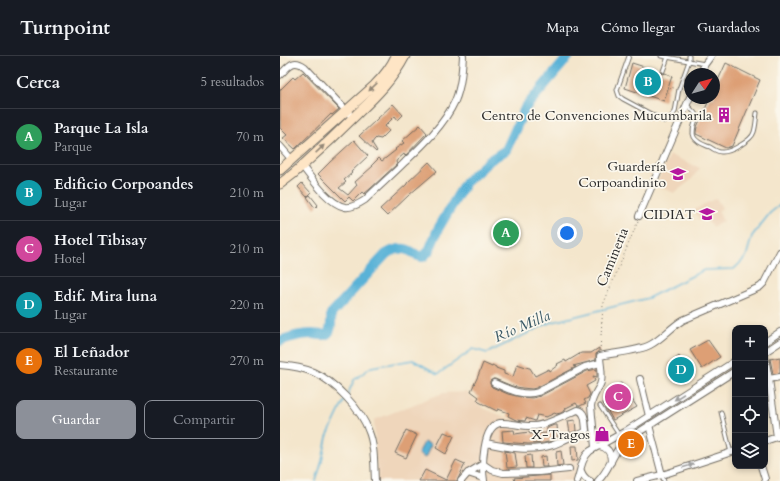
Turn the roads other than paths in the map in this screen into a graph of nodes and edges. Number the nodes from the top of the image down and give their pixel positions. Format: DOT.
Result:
graph roads {
  1 [pos="396,56"];
  2 [pos="405,56"];
  3 [pos="463,56"];
  4 [pos="629,56"];
  5 [pos="661,56"];
  6 [pos="689,56"];
  7 [pos="711,56"];
  8 [pos="668,58"];
  9 [pos="689,61"];
  10 [pos="705,64"];
  11 [pos="703,68"];
  12 [pos="663,71"];
  13 [pos="280,74"];
  14 [pos="687,105"];
  15 [pos="757,114"];
  16 [pos="350,115"];
  17 [pos="280,146"];
  18 [pos="292,160"];
  19 [pos="302,166"];
  20 [pos="280,170"];
  21 [pos="280,184"];
  22 [pos="639,216"];
  23 [pos="780,252"];
  24 [pos="780,332"];
  25 [pos="768,340"];
  26 [pos="780,342"];
  27 [pos="768,350"];
  28 [pos="766,361"];
  29 [pos="600,363"];
  30 [pos="732,363"];
  31 [pos="280,365"];
  32 [pos="732,373"];
  33 [pos="780,377"];
  34 [pos="640,379"];
  35 [pos="769,379"];
  36 [pos="494,383"];
  37 [pos="600,406"];
  38 [pos="720,412"];
  39 [pos="649,416"];
  40 [pos="650,425"];
  41 [pos="619,435"];
  42 [pos="778,437"];
  43 [pos="768,440"];
  44 [pos="486,443"];
  45 [pos="597,447"];
  46 [pos="732,449"];
  47 [pos="732,452"];
  48 [pos="611,462"];
  49 [pos="483,464"];
  50 [pos="569,469"];
  51 [pos="762,469"];
  52 [pos="581,471"];
  53 [pos="468,473"];
  54 [pos="663,478"];
  55 [pos="481,479"];
  56 [pos="765,479"];
  57 [pos="597,480"];
  58 [pos="645,480"];
  59 [pos="375,481"];
  60 [pos="461,481"];
  61 [pos="577,481"];
  62 [pos="590,481"];
  63 [pos="637,481"];
  1 -- 16 [label="street, one-way"];
  2 -- 16 [label="street"];
  3 -- 19 [label="street"];
  4 -- 9 [label="lane"];
  5 -- 8 [label="lane"];
  6 -- 9 [label="lane"];
  7 -- 10 [label="street"];
  8 -- 9 [label="lane"];
  8 -- 12 [label="lane"];
  9 -- 10 [label="lane"];
  10 -- 11 [label="street"];
  13 -- 16 [label="street"];
  14 -- 15 [label="lane"];
  14 -- 22 [label="street"];
  16 -- 18 [label="street"];
  19 -- 16 [label="street, one-way"];
  17 -- 18 [label="street"];
  18 -- 20 [label="street"];
  19 -- 21 [label="street"];
  23 -- 29 [label="street"];
  24 -- 25 [label="street"];
  26 -- 27 [label="street"];
  28 -- 35 [label="street"];
  29 -- 36 [label="street"];
  29 -- 45 [label="street"];
  30 -- 39 [label="street, one-way"];
  31 -- 59 [label="street"];
  32 -- 40 [label="street"];
  33 -- 35 [label="street"];
  34 -- 39 [label="street"];
  35 -- 42 [label="street"];
  37 -- 41 [label="lane"];
  38 -- 46 [label="lane"];
  39 -- 41 [label="street"];
  40 -- 48 [label="street"];
  40 -- 54 [label="street"];
  41 -- 45 [label="street"];
  42 -- 43 [label="street"];
  44 -- 44 [label="street"];
  44 -- 49 [label="street"];
  45 -- 48 [label="street"];
  45 -- 52 [label="street"];
  54 -- 47 [label="street, one-way"];
  48 -- 57 [label="street"];
  49 -- 50 [label="street"];
  49 -- 53 [label="street"];
  49 -- 55 [label="street"];
  51 -- 56 [label="street"];
  52 -- 61 [label="street"];
  52 -- 62 [label="street"];
  53 -- 55 [label="street"];
  53 -- 60 [label="street"];
  54 -- 58 [label="street"];
  58 -- 63 [label="street"];
}
